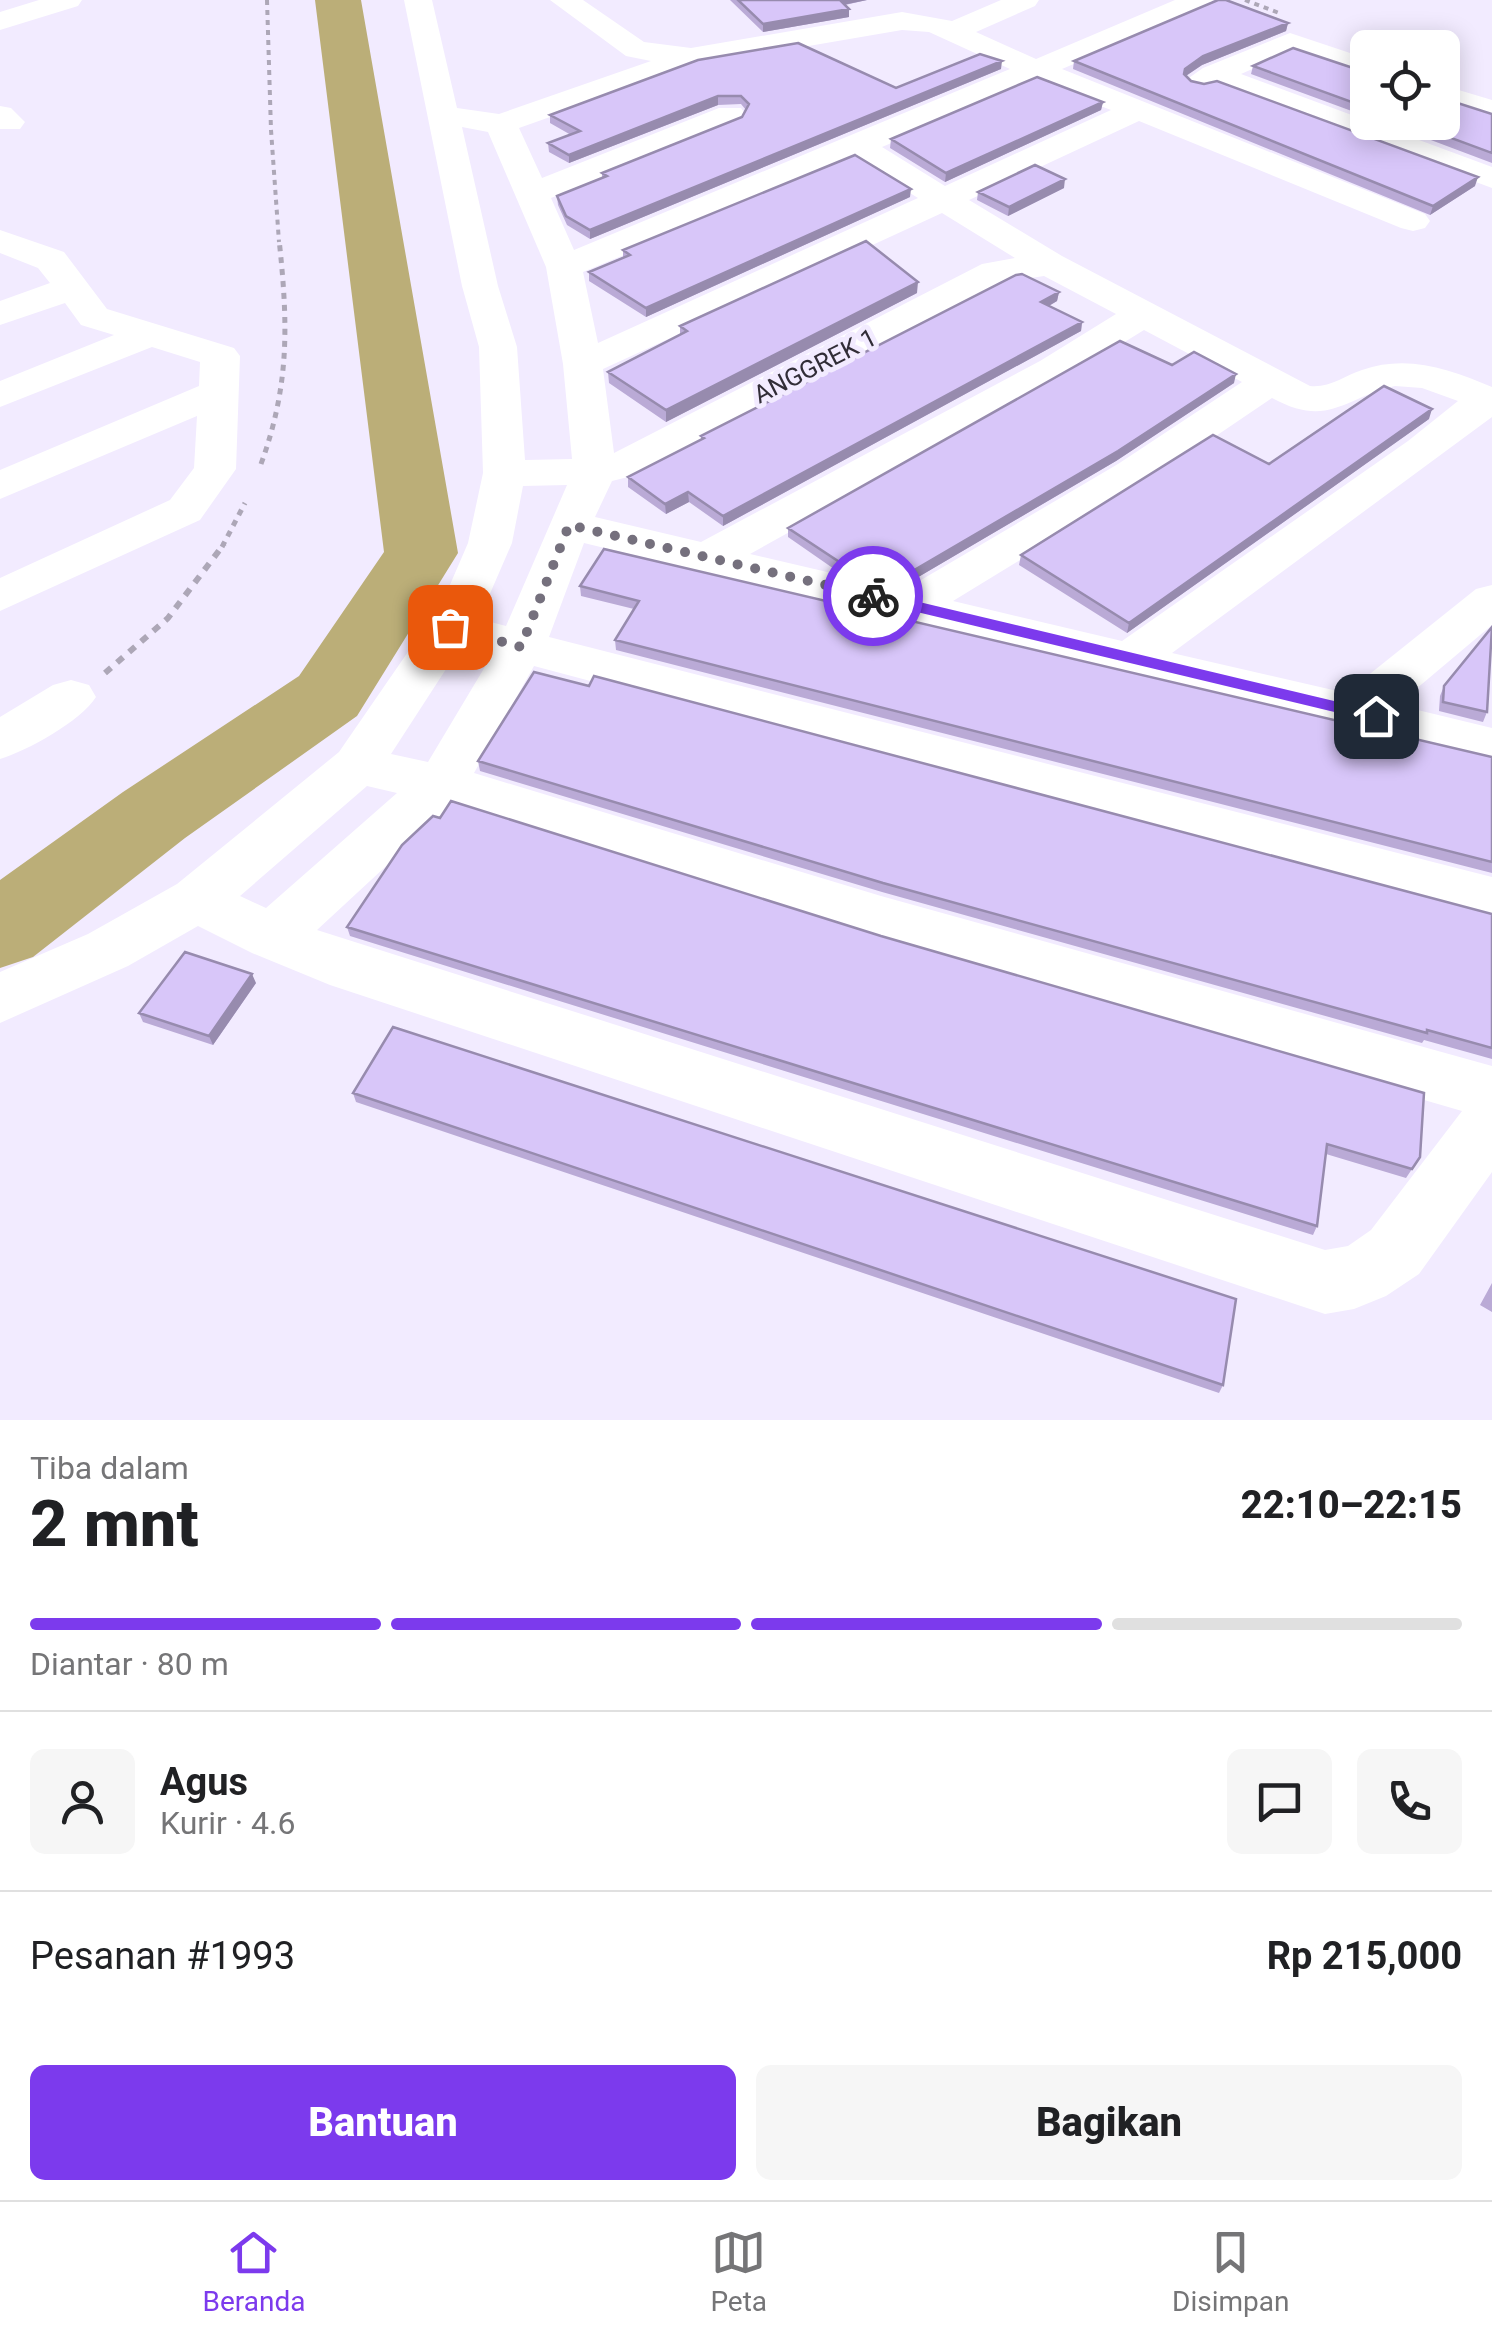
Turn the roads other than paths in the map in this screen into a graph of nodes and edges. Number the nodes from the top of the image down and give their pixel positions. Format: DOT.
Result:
graph roads {
  1 [pos="68,0"];
  2 [pos="418,0"];
  3 [pos="564,0"];
  4 [pos="1200,0"];
  5 [pos="1008,1"];
  6 [pos="4,16"];
  7 [pos="944,27"];
  8 [pos="691,57"];
  9 [pos="1350,62"];
  10 [pos="1034,70"];
  11 [pos="1214,74"];
  12 [pos="1460,100"];
  13 [pos="1138,110"];
  14 [pos="1492,110"];
  15 [pos="730,115"];
  16 [pos="464,118"];
  17 [pos="856,146"];
  18 [pos="1492,178"];
  19 [pos="530,194"];
  20 [pos="944,198"];
  21 [pos="1413,220"];
  22 [pos="3,244"];
  23 [pos="1049,264"];
  24 [pos="564,266"];
  25 [pos="72,288"];
  26 [pos="0,314"];
  27 [pos="1140,315"];
  28 [pos="151,334"];
  29 [pos="583,364"];
  30 [pos="1268,382"];
  31 [pos="218,392"];
  32 [pos="0,395"];
  33 [pos="1492,402"];
  34 [pos="588,472"];
  35 [pos="514,473"];
  36 [pos="0,486"];
  37 [pos="569,525"];
  38 [pos="709,557"];
  39 [pos="0,596"];
  40 [pos="911,606"];
  41 [pos="1481,622"];
  42 [pos="450,627"];
  43 [pos="521,647"];
  44 [pos="1133,657"];
  45 [pos="71,698"];
  46 [pos="1356,712"];
  47 [pos="0,741"];
  48 [pos="1492,746"];
  49 [pos="399,774"];
  50 [pos="1492,899"];
  51 [pos="197,900"];
  52 [pos="272,938"];
  53 [pos="0,998"];
  54 [pos="1492,1093"];
  55 [pos="1492,1120"];
  1 -- 6 [label="street"];
  2 -- 16 [label="street"];
  3 -- 8 [label="street"];
  4 -- 10 [label="street"];
  5 -- 7 [label="street"];
  7 -- 8 [label="street"];
  7 -- 10 [label="street"];
  8 -- 16 [label="street"];
  9 -- 11 [label="street"];
  10 -- 13 [label="street"];
  10 -- 17 [label="street"];
  11 -- 13 [label="street"];
  11 -- 18 [label="street"];
  12 -- 14 [label="street"];
  13 -- 20 [label="street"];
  13 -- 21 [label="street"];
  15 -- 19 [label="street"];
  16 -- 19 [label="street"];
  16 -- 35 [label="street"];
  17 -- 20 [label="street"];
  17 -- 24 [label="street"];
  19 -- 24 [label="street"];
  20 -- 23 [label="street"];
  20 -- 29 [label="street"];
  22 -- 25 [label="street"];
  23 -- 27 [label="street"];
  23 -- 34 [label="street, ANGGREK 1"];
  24 -- 29 [label="street"];
  25 -- 26 [label="street"];
  25 -- 28 [label="street"];
  27 -- 30 [label="street"];
  27 -- 38 [label="street"];
  28 -- 31 [label="street"];
  28 -- 32 [label="street"];
  29 -- 34 [label="street"];
  30 -- 33 [label="street"];
  30 -- 40 [label="street"];
  31 -- 36 [label="street"];
  31 -- 39 [label="street"];
  33 -- 44 [label="street"];
  34 -- 35 [label="street, ANGGREK 1"];
  34 -- 37 [label="street"];
  35 -- 42 [label="street"];
  37 -- 38 [label="street"];
  37 -- 43 [label="street"];
  38 -- 40 [label="street"];
  40 -- 44 [label="street"];
  41 -- 46 [label="street"];
  42 -- 43 [label="street"];
  42 -- 49 [label="street"];
  43 -- 49 [label="street"];
  43 -- 50 [label="street"];
  44 -- 46 [label="street"];
  45 -- 47 [label="street"];
  46 -- 48 [label="street"];
  49 -- 51 [label="street"];
  49 -- 52 [label="street"];
  49 -- 54 [label="street"];
  51 -- 52 [label="street"];
  51 -- 53 [label="street"];
  52 -- 55 [label="street"];
}
